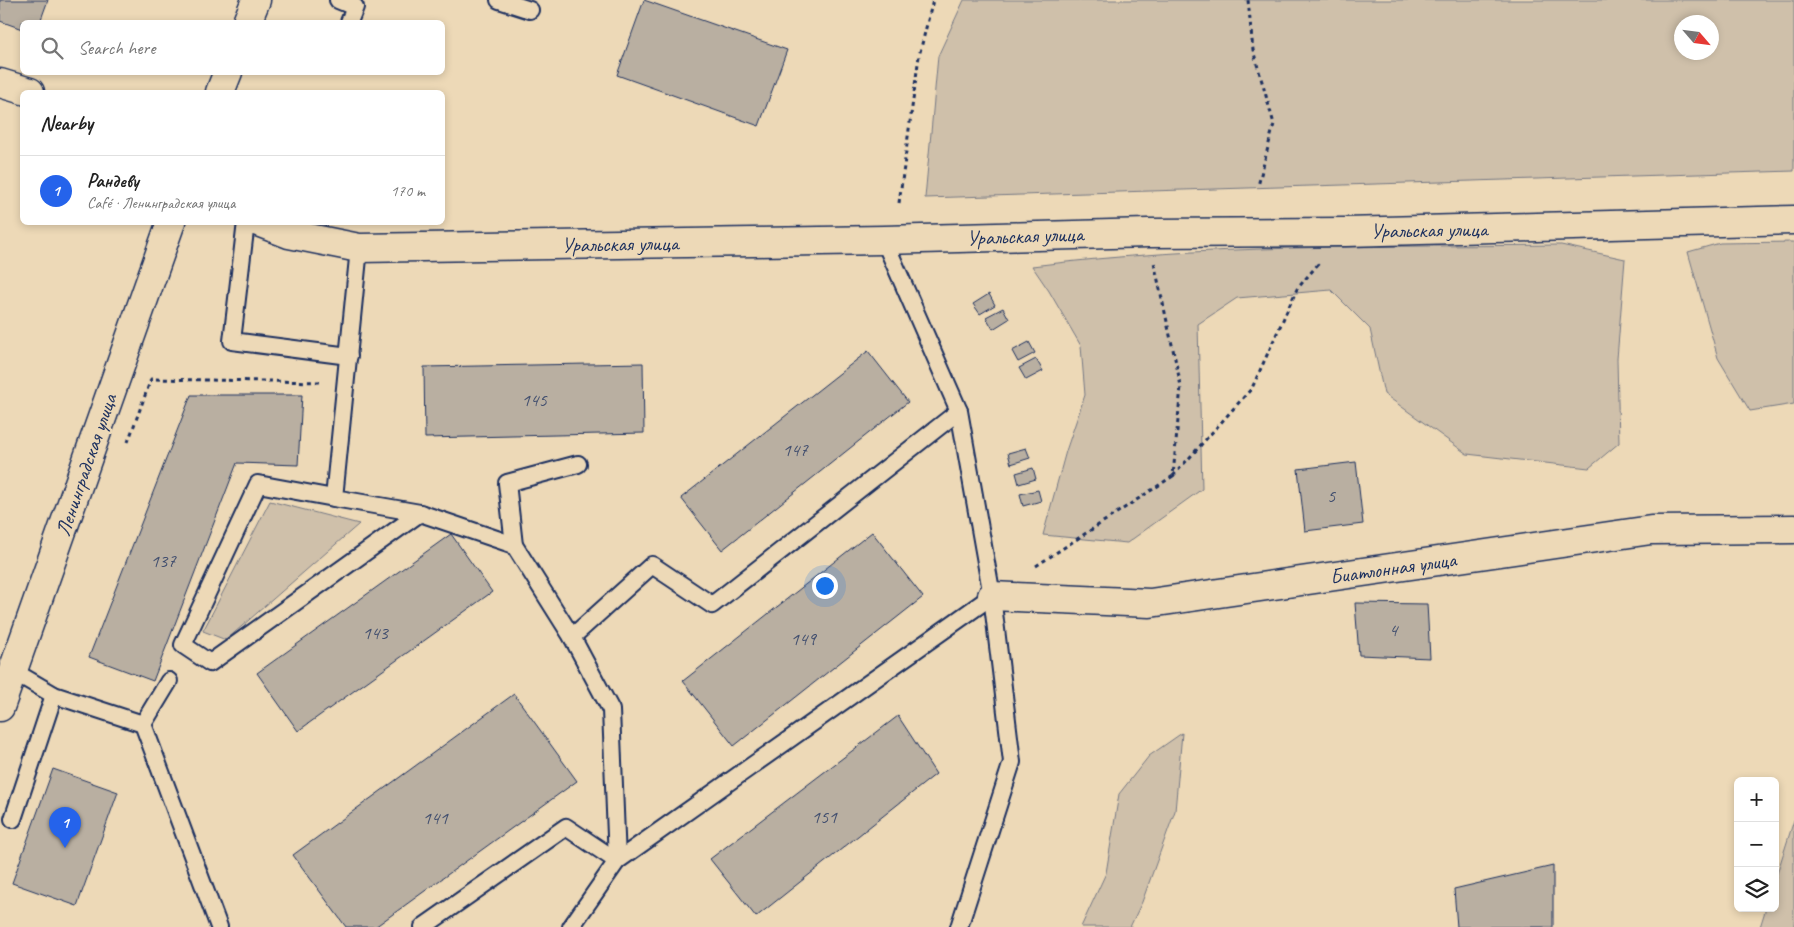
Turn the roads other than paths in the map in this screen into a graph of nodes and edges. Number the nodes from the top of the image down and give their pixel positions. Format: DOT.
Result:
graph roads {
  1 [pos="256,0"];
  2 [pos="338,0"];
  3 [pos="499,0"];
  4 [pos="530,10"];
  5 [pos="248,20"];
  6 [pos="350,20"];
  7 [pos="227,75"];
  8 [pos="0,82"];
  9 [pos="24,90"];
  10 [pos="221,90"];
  11 [pos="1794,220"];
  12 [pos="170,225"];
  13 [pos="246,225"];
  14 [pos="266,225"];
  15 [pos="884,240"];
  16 [pos="359,248"];
  17 [pos="349,356"];
  18 [pos="959,411"];
  19 [pos="578,464"];
  20 [pos="334,498"];
  21 [pos="420,513"];
  22 [pos="1794,529"];
  23 [pos="514,545"];
  24 [pos="992,596"];
  25 [pos="572,637"];
  26 [pos="13,671"];
  27 [pos="169,681"];
  28 [pos="54,695"];
  29 [pos="0,707"];
  30 [pos="143,724"];
  31 [pos="13,818"];
  32 [pos="617,861"];
  33 [pos="219,927"];
  34 [pos="424,927"];
  35 [pos="570,927"];
  36 [pos="959,927"];
  1 -- 5 [label="street"];
  2 -- 6 [label="lane"];
  3 -- 4 [label="lane"];
  7 -- 10 [label="street"];
  8 -- 9 [label="street"];
  11 -- 15 [label="street, Уральская улица"];
  12 -- 26 [label="street, Ленинградская улица"];
  13 -- 17 [label="lane"];
  14 -- 16 [label="street, Уральская улица"];
  15 -- 16 [label="street, Уральская улица"];
  15 -- 18 [label="lane"];
  16 -- 17 [label="lane"];
  17 -- 20 [label="lane"];
  18 -- 24 [label="lane"];
  18 -- 25 [label="lane"];
  19 -- 23 [label="lane"];
  20 -- 21 [label="lane"];
  20 -- 21 [label="lane"];
  21 -- 23 [label="lane"];
  22 -- 24 [label="street, Биатлонная улица"];
  23 -- 25 [label="lane"];
  24 -- 32 [label="lane"];
  24 -- 36 [label="lane"];
  25 -- 32 [label="lane"];
  26 -- 28 [label="lane"];
  26 -- 29 [label="street, Ленинградская улица"];
  27 -- 30 [label="lane"];
  28 -- 30 [label="lane"];
  28 -- 31 [label="lane"];
  30 -- 33 [label="lane"];
  32 -- 34 [label="lane"];
  32 -- 35 [label="lane"];
}
